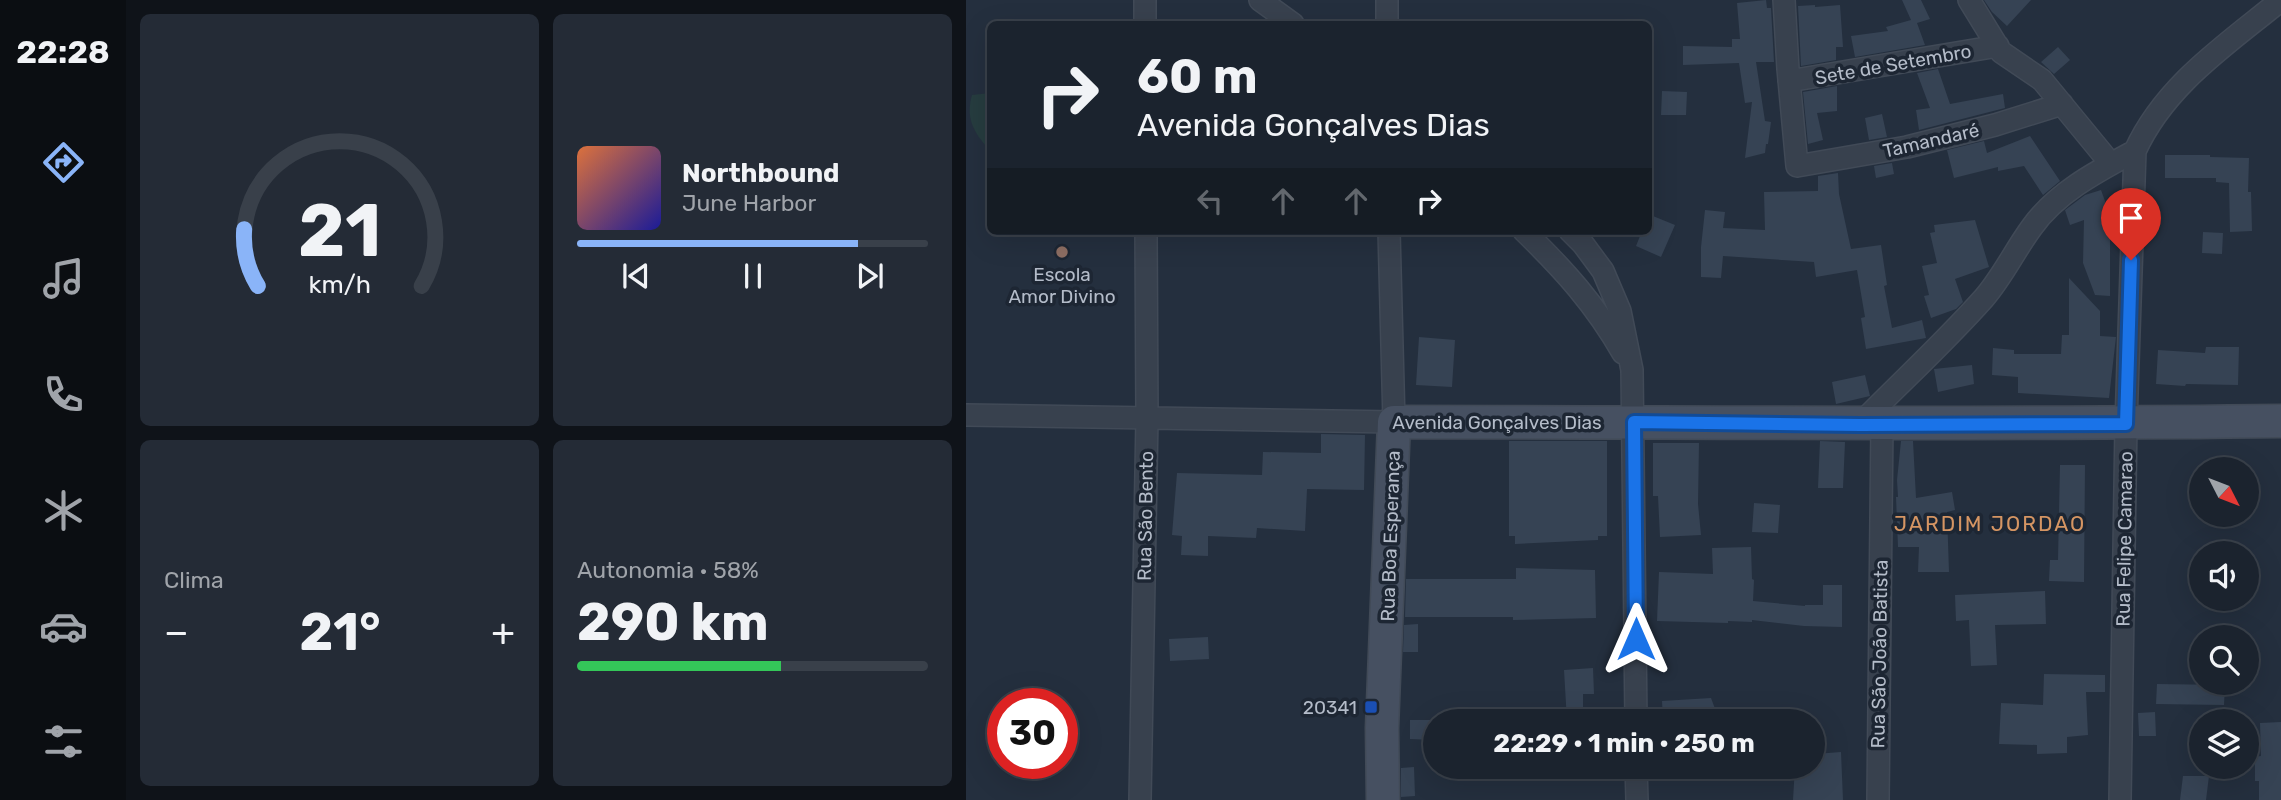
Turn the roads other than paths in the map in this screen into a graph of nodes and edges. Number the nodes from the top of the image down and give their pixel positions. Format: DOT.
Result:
graph roads {
  1 [pos="1144,0"];
  2 [pos="1260,0"];
  3 [pos="1387,0"];
  4 [pos="1784,0"];
  5 [pos="1969,0"];
  6 [pos="2281,0"];
  7 [pos="1145,21"];
  8 [pos="1289,21"];
  9 [pos="1387,21"];
  10 [pos="1998,46"];
  11 [pos="1789,82"];
  12 [pos="2062,104"];
  13 [pos="2135,151"];
  14 [pos="2111,164"];
  15 [pos="1146,235"];
  16 [pos="1389,235"];
  17 [pos="1528,235"];
  18 [pos="1574,235"];
  19 [pos="1632,370"];
  20 [pos="966,415"];
  21 [pos="1147,418"];
  22 [pos="2281,421"];
  23 [pos="1394,422"];
  24 [pos="1634,422"];
  25 [pos="1871,424"];
  26 [pos="2126,424"];
  27 [pos="1636,709"];
  28 [pos="1636,779"];
  29 [pos="1140,800"];
  30 [pos="1383,800"];
  31 [pos="1637,800"];
  32 [pos="1878,800"];
  33 [pos="2120,800"];
  1 -- 7 [label="street"];
  2 -- 8 [label="street"];
  3 -- 9 [label="street"];
  4 -- 11 [label="street"];
  5 -- 10 [label="street"];
  6 -- 13 [label="street"];
  10 -- 11 [label="street, Sete de Setembro"];
  10 -- 12 [label="street"];
  11 -- 12 [label="street, Tamandaré"];
  12 -- 14 [label="street"];
  13 -- 14 [label="street"];
  13 -- 26 [label="street, Rua Felipe Camarao"];
  14 -- 25 [label="street"];
  15 -- 21 [label="street, Rua São Bento"];
  16 -- 23 [label="street, Rua Boa Esperança"];
  17 -- 19 [label="street"];
  18 -- 19 [label="street"];
  19 -- 24 [label="street"];
  20 -- 21 [label="street, Avenida Gonçalves Dias"];
  21 -- 23 [label="street, Avenida Gonçalves Dias"];
  21 -- 29 [label="street, Rua São Bento"];
  22 -- 26 [label="street, Avenida Gonçalves Dias"];
  23 -- 24 [label="street, Avenida Gonçalves Dias"];
  23 -- 30 [label="street, Rua Boa Esperança"];
  24 -- 25 [label="street, Avenida Gonçalves Dias"];
  24 -- 27 [label="street"];
  25 -- 26 [label="street, Avenida Gonçalves Dias"];
  25 -- 32 [label="street, Rua São João Batista"];
  26 -- 33 [label="street, Rua Felipe Camarao"];
  28 -- 31 [label="street"];
}
